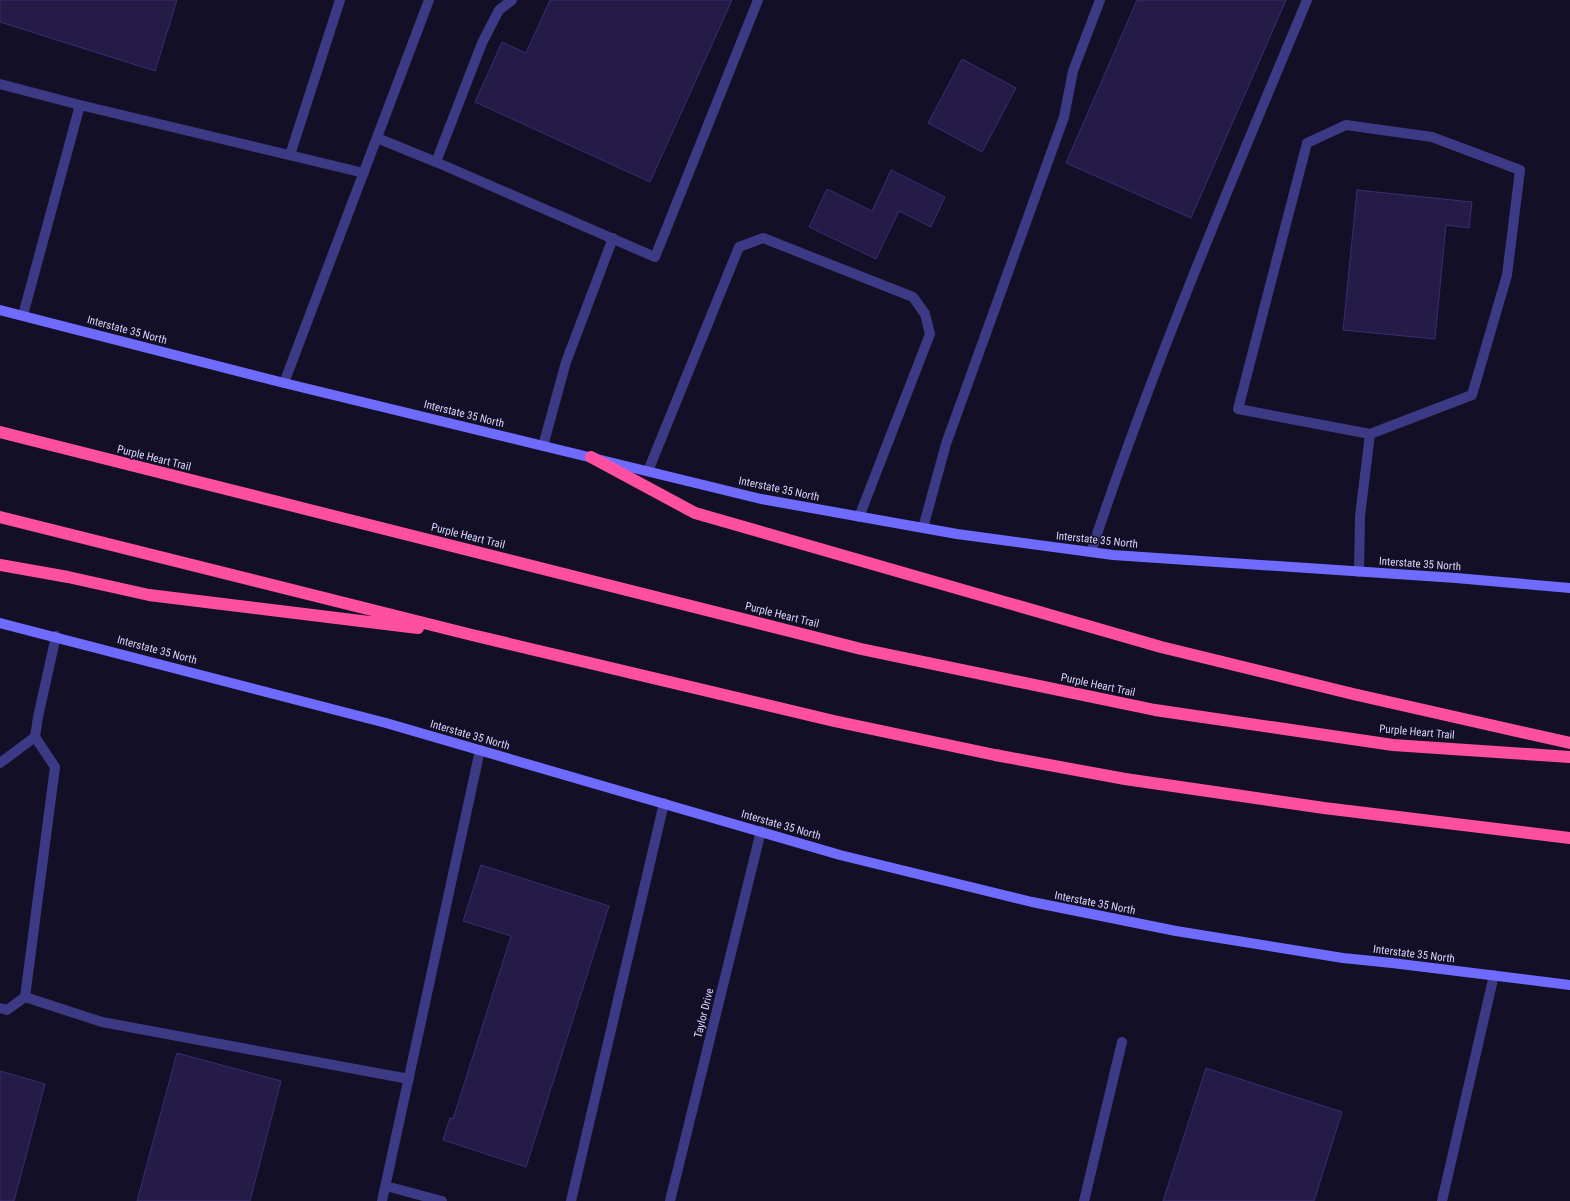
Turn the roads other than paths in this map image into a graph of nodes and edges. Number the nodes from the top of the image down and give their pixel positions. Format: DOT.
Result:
graph roads {
  1 [pos="340,0"];
  2 [pos="429,0"];
  3 [pos="512,0"];
  4 [pos="758,0"];
  5 [pos="1100,0"];
  6 [pos="1307,0"];
  7 [pos="0,84"];
  8 [pos="80,105"];
  9 [pos="378,138"];
  10 [pos="290,155"];
  11 [pos="436,162"];
  12 [pos="364,173"];
  13 [pos="612,238"];
  14 [pos="0,310"];
  15 [pos="23,315"];
  16 [pos="284,383"];
  17 [pos="0,432"];
  18 [pos="1370,434"];
  19 [pos="543,446"];
  20 [pos="591,457"];
  21 [pos="648,471"];
  22 [pos="0,517"];
  23 [pos="859,517"];
  24 [pos="923,528"];
  25 [pos="1090,552"];
  26 [pos="0,565"];
  27 [pos="1359,572"];
  28 [pos="1570,588"];
  29 [pos="0,623"];
  30 [pos="472,635"];
  31 [pos="56,636"];
  32 [pos="35,737"];
  33 [pos="1570,743"];
  34 [pos="480,750"];
  35 [pos="1570,757"];
  36 [pos="0,763"];
  37 [pos="664,803"];
  38 [pos="761,831"];
  39 [pos="1570,838"];
  40 [pos="1494,975"];
  41 [pos="1570,985"];
  42 [pos="26,997"];
  43 [pos="0,1008"];
  44 [pos="1122,1042"];
  45 [pos="409,1079"];
  46 [pos="386,1186"];
  47 [pos="382,1201"];
  48 [pos="442,1201"];
  49 [pos="571,1201"];
  50 [pos="670,1201"];
  51 [pos="1084,1201"];
  52 [pos="1442,1201"];
  1 -- 10 [label="lane"];
  2 -- 9 [label="lane"];
  3 -- 11 [label="lane"];
  4 -- 13 [label="lane"];
  5 -- 24 [label="lane"];
  6 -- 25 [label="lane"];
  7 -- 8 [label="lane"];
  8 -- 10 [label="lane"];
  8 -- 15 [label="lane"];
  9 -- 11 [label="lane"];
  9 -- 12 [label="lane"];
  10 -- 12 [label="lane"];
  11 -- 13 [label="lane"];
  12 -- 16 [label="lane"];
  13 -- 19 [label="lane"];
  14 -- 15 [label="main road, Interstate 35 North"];
  15 -- 16 [label="main road, Interstate 35 North"];
  16 -- 19 [label="main road, Interstate 35 North"];
  17 -- 35 [label="highway, Purple Heart Trail"];
  18 -- 18 [label="lane"];
  18 -- 27 [label="lane"];
  19 -- 20 [label="main road, Interstate 35 North"];
  20 -- 21 [label="main road, Interstate 35 North"];
  20 -- 33 [label="highway"];
  21 -- 23 [label="main road, Interstate 35 North"];
  21 -- 23 [label="lane"];
  22 -- 30 [label="highway"];
  23 -- 24 [label="main road, Interstate 35 North"];
  24 -- 25 [label="main road, Interstate 35 North"];
  25 -- 27 [label="main road, Interstate 35 North"];
  26 -- 30 [label="highway"];
  27 -- 28 [label="main road, Interstate 35 North"];
  29 -- 31 [label="main road, Interstate 35 North"];
  30 -- 39 [label="highway"];
  31 -- 32 [label="lane"];
  31 -- 34 [label="main road, Interstate 35 North"];
  32 -- 36 [label="lane"];
  32 -- 42 [label="lane"];
  34 -- 37 [label="main road, Interstate 35 North"];
  34 -- 45 [label="lane"];
  37 -- 38 [label="main road, Interstate 35 North"];
  37 -- 49 [label="lane"];
  38 -- 40 [label="main road, Interstate 35 North"];
  38 -- 50 [label="lane, Taylor Drive"];
  40 -- 41 [label="main road, Interstate 35 North"];
  40 -- 52 [label="lane"];
  42 -- 43 [label="lane"];
  42 -- 45 [label="lane"];
  44 -- 51 [label="lane"];
  45 -- 46 [label="lane"];
  46 -- 47 [label="lane"];
  46 -- 48 [label="lane"];
}
